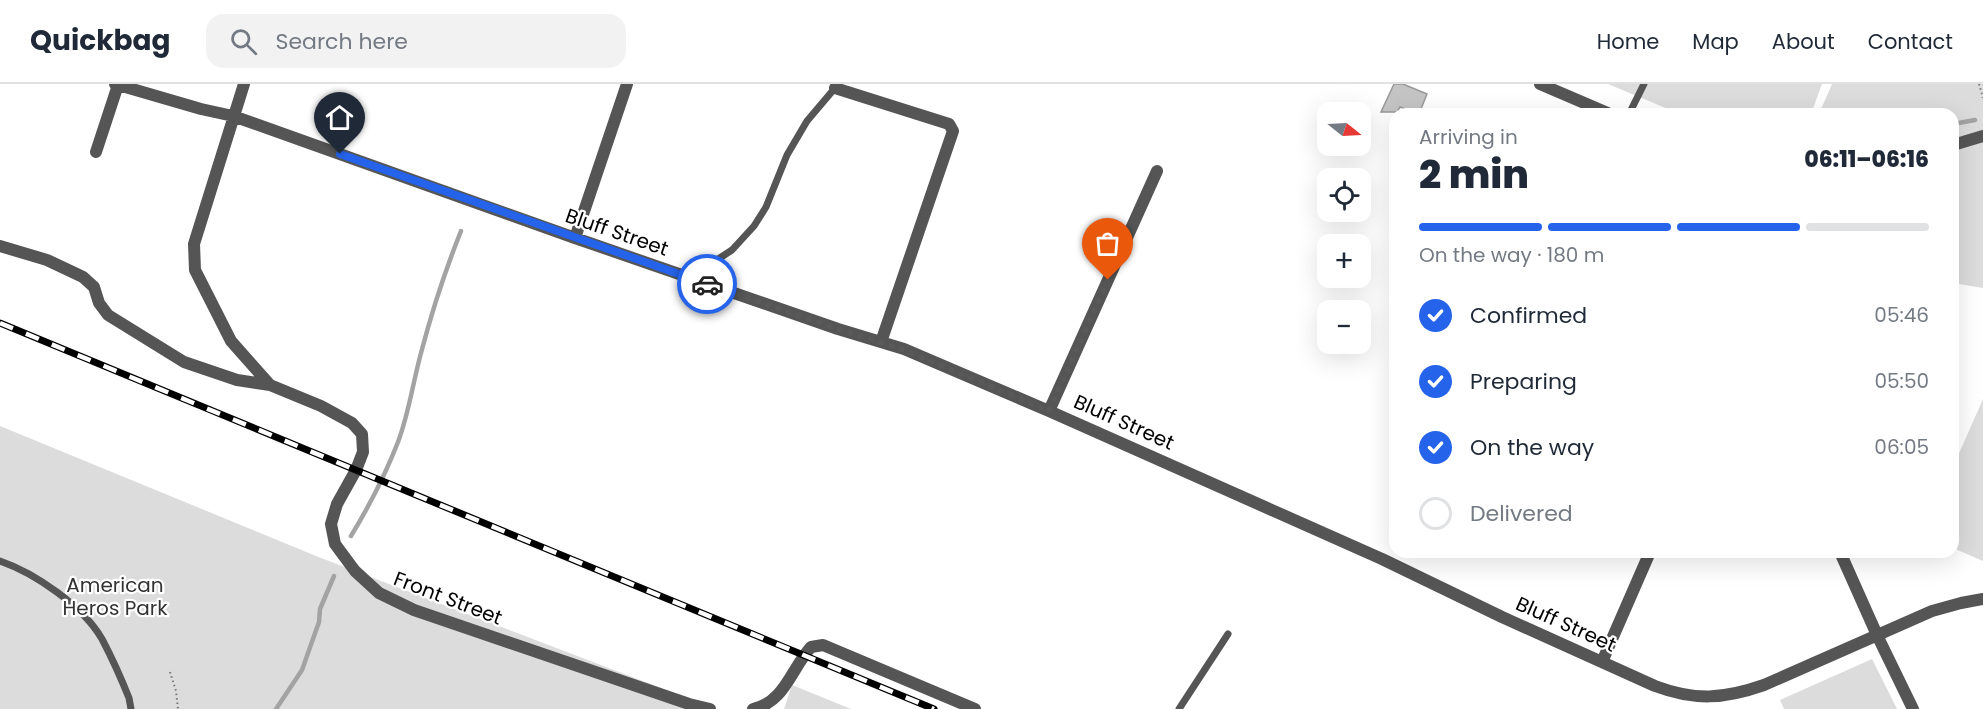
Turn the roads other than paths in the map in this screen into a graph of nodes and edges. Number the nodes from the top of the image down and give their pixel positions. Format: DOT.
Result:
graph roads {
  1 [pos="116,84"];
  2 [pos="244,84"];
  3 [pos="627,84"];
  4 [pos="1540,84"];
  5 [pos="1644,84"];
  6 [pos="835,88"];
  7 [pos="1596,108"];
  8 [pos="1632,108"];
  9 [pos="233,116"];
  10 [pos="1983,136"];
  11 [pos="1959,143"];
  12 [pos="96,152"];
  13 [pos="1157,171"];
  14 [pos="575,238"];
  15 [pos="0,246"];
  16 [pos="701,282"];
  17 [pos="881,342"];
  18 [pos="270,385"];
  19 [pos="1049,411"];
  20 [pos="1647,558"];
  21 [pos="1843,558"];
  22 [pos="0,561"];
  23 [pos="1983,599"];
  24 [pos="1228,634"];
  25 [pos="1877,635"];
  26 [pos="1602,662"];
  27 [pos="131,709"];
  28 [pos="710,709"];
  29 [pos="753,709"];
  30 [pos="975,709"];
  31 [pos="1179,709"];
  32 [pos="1913,709"];
  1 -- 9 [label="street, Bluff Street"];
  1 -- 12 [label="street"];
  2 -- 9 [label="street"];
  3 -- 14 [label="street"];
  4 -- 7 [label="street"];
  5 -- 8 [label="lane"];
  6 -- 16 [label="lane"];
  6 -- 17 [label="street"];
  9 -- 14 [label="street, Bluff Street"];
  9 -- 18 [label="street"];
  10 -- 11 [label="street"];
  13 -- 19 [label="street"];
  14 -- 16 [label="street, Bluff Street"];
  15 -- 18 [label="street"];
  16 -- 17 [label="street, Bluff Street"];
  17 -- 19 [label="street, Bluff Street"];
  18 -- 28 [label="street, Front Street"];
  19 -- 26 [label="street, Bluff Street"];
  20 -- 26 [label="street"];
  21 -- 25 [label="street"];
  22 -- 27 [label="lane"];
  23 -- 25 [label="street, Bluff Street"];
  24 -- 31 [label="lane"];
  25 -- 26 [label="street, Bluff Street"];
  25 -- 32 [label="street"];
  29 -- 30 [label="street"];
}
